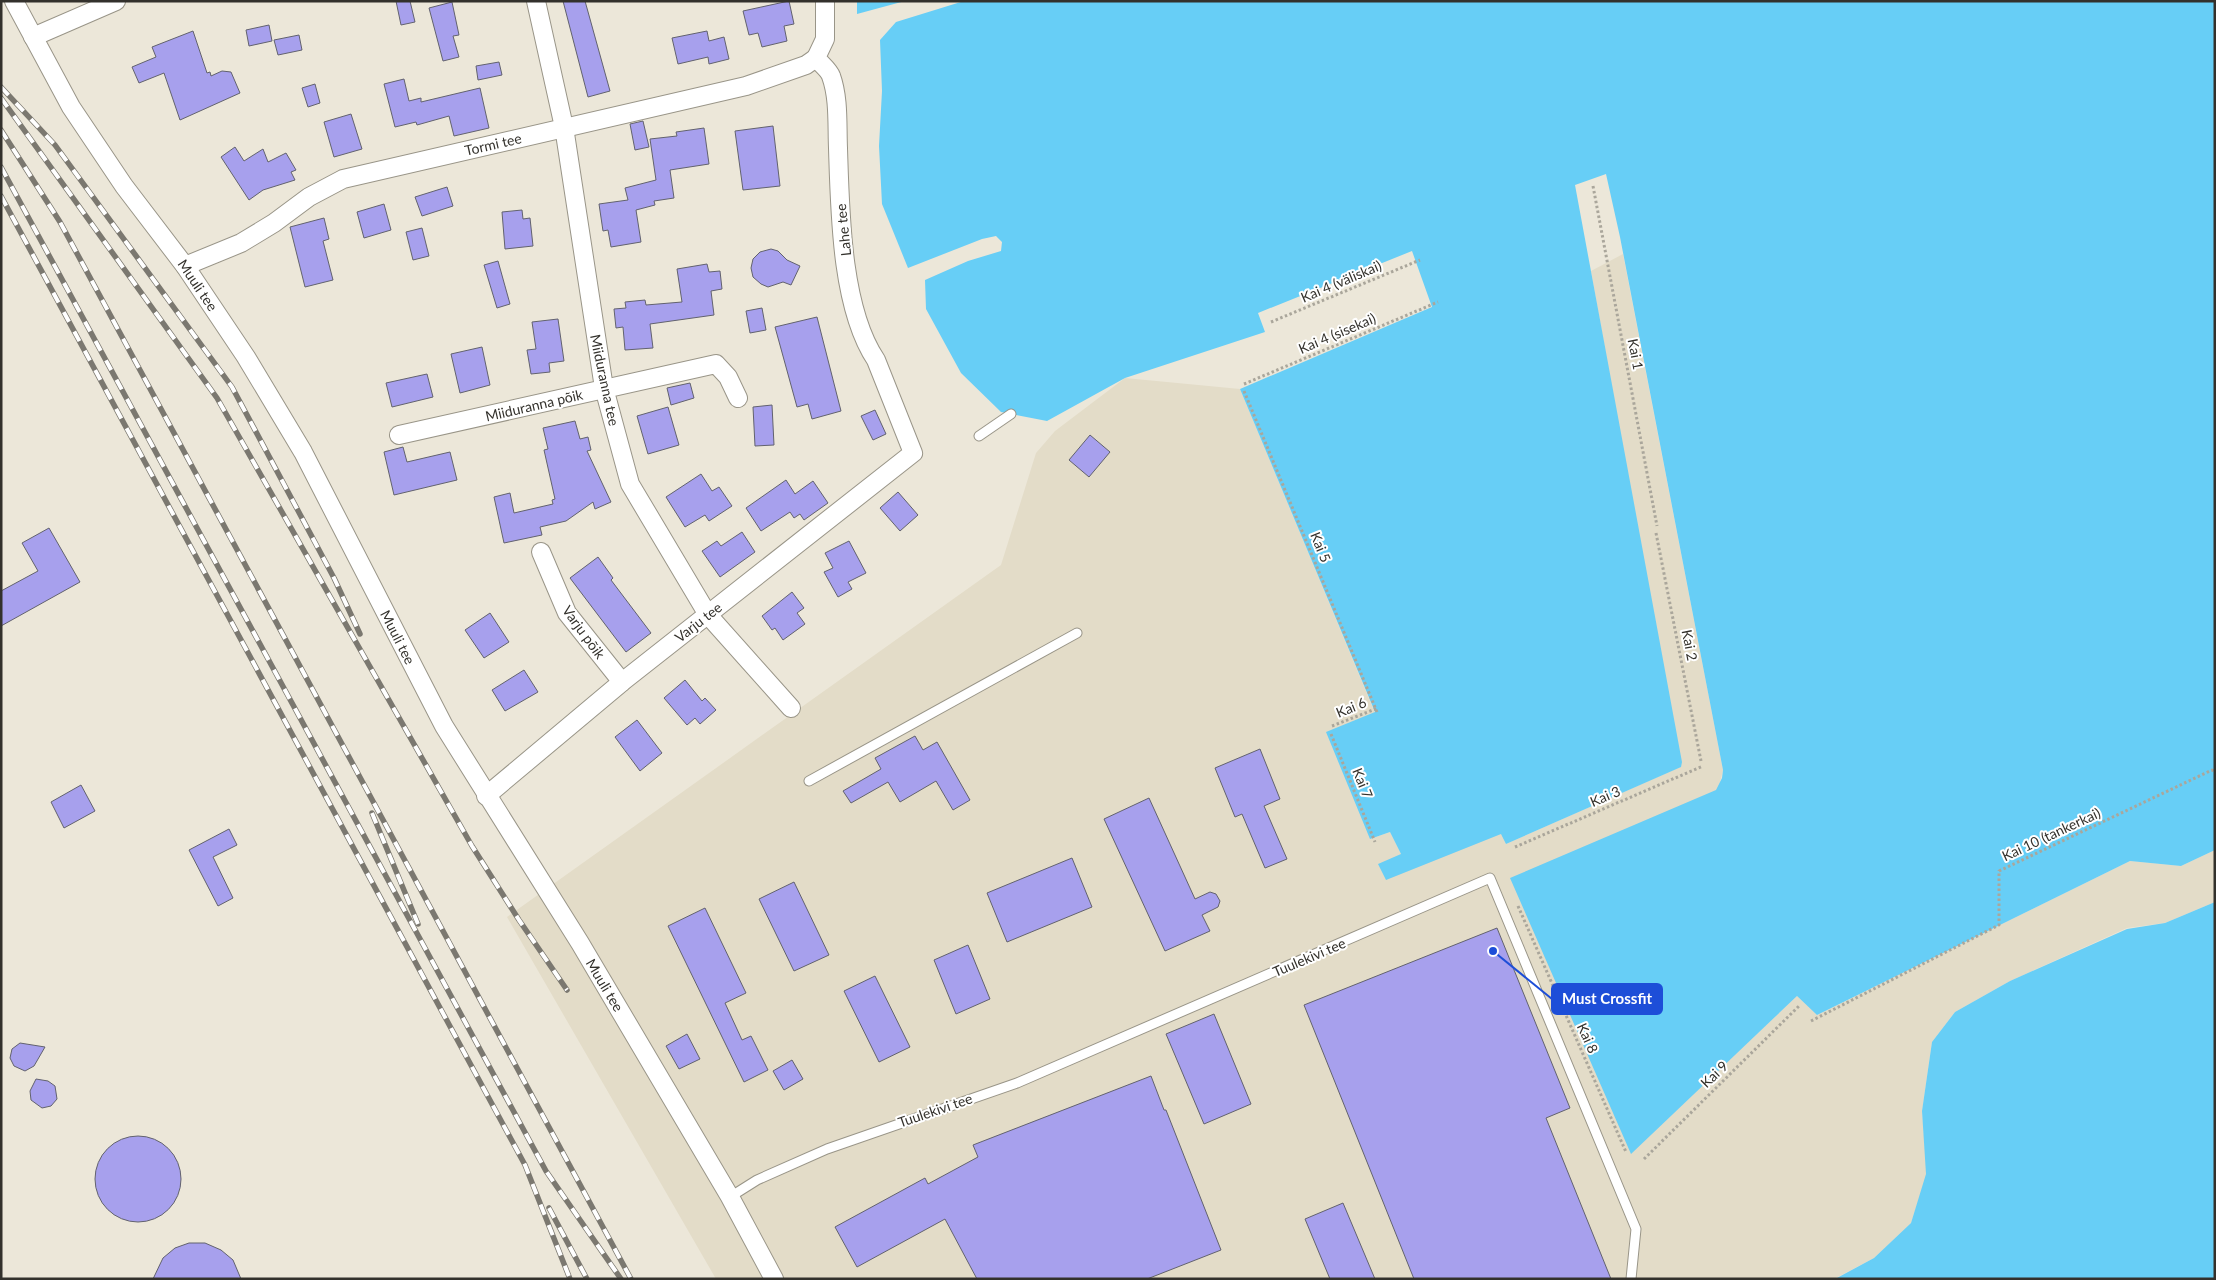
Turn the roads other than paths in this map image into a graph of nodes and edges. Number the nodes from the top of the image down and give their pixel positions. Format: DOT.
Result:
graph roads {
  1 [pos="14,1"];
  2 [pos="116,1"];
  3 [pos="536,1"];
  4 [pos="825,1"];
  5 [pos="33,37"];
  6 [pos="816,58"];
  7 [pos="564,127"];
  8 [pos="185,266"];
  9 [pos="604,388"];
  10 [pos="738,398"];
  11 [pos="1011,414"];
  12 [pos="399,435"];
  13 [pos="979,436"];
  14 [pos="913,453"];
  15 [pos="541,552"];
  16 [pos="708,614"];
  17 [pos="1077,633"];
  18 [pos="622,682"];
  19 [pos="791,708"];
  20 [pos="809,781"];
  21 [pos="486,796"];
  22 [pos="730,1197"];
  23 [pos="774,1279"];
  24 [pos="1632,1279"];
  1 -- 5 [label="street, Muuli tee"];
  2 -- 5 [label="street"];
  3 -- 7 [label="street, Miiduranna tee"];
  4 -- 6 [label="street"];
  5 -- 8 [label="street, Muuli tee"];
  6 -- 7 [label="street, Tormi tee"];
  6 -- 14 [label="street, Lahe tee"];
  7 -- 8 [label="street, Tormi tee"];
  7 -- 9 [label="street, Miiduranna tee"];
  8 -- 21 [label="street, Muuli tee"];
  9 -- 10 [label="street, Miiduranna põik"];
  9 -- 12 [label="street, Miiduranna põik"];
  9 -- 16 [label="street, Miiduranna tee"];
  11 -- 13 [label="lane"];
  14 -- 16 [label="street, Varju tee"];
  15 -- 18 [label="street, Varju põik"];
  16 -- 18 [label="street, Varju tee"];
  16 -- 19 [label="street, Miiduranna tee"];
  17 -- 20 [label="lane"];
  18 -- 21 [label="street, Varju tee"];
  21 -- 22 [label="street, Muuli tee"];
  22 -- 23 [label="street, Muuli tee"];
  22 -- 24 [label="lane, Tuulekivi tee"];
}
